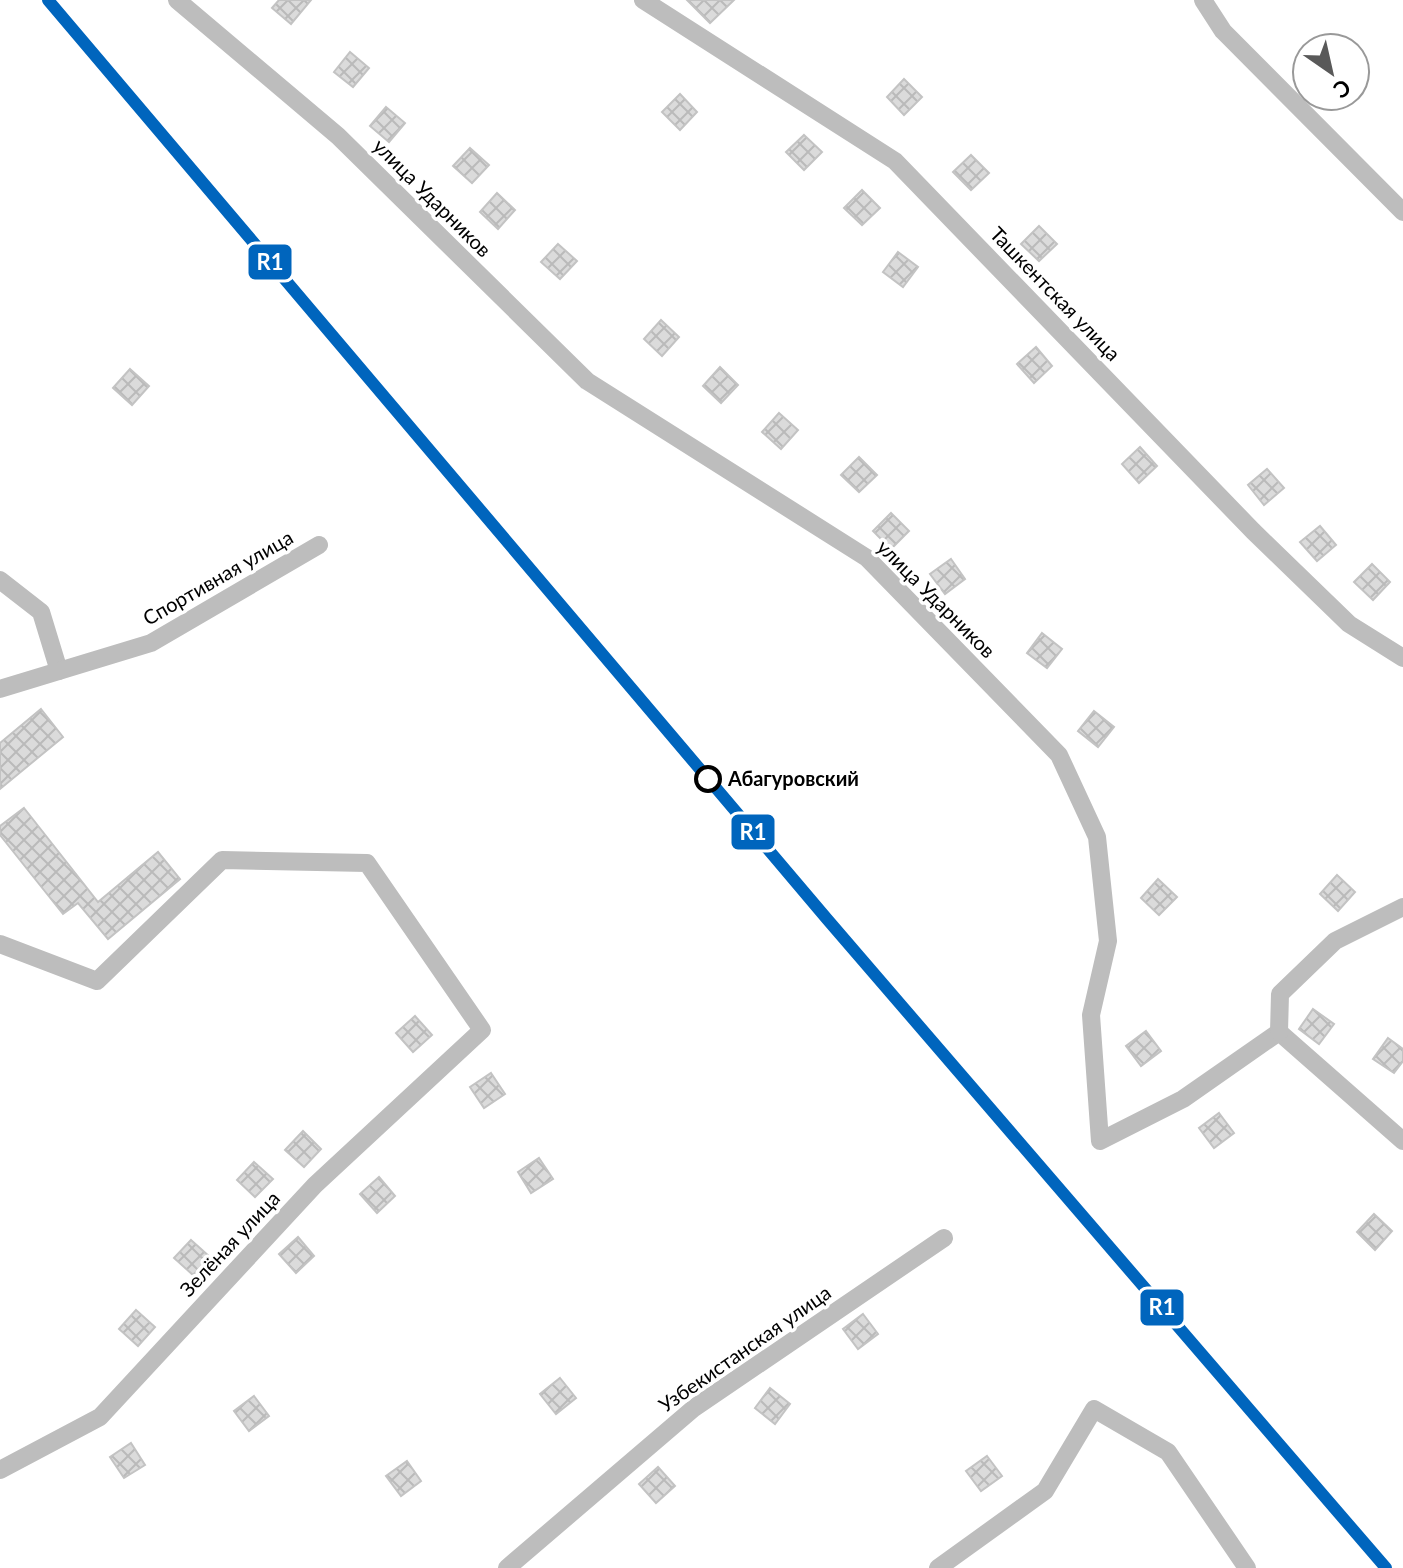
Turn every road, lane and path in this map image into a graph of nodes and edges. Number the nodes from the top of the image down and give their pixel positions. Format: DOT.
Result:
graph roads {
  1 [pos="177,0"];
  2 [pos="643,0"];
  3 [pos="1203,0"];
  4 [pos="1403,212"];
  5 [pos="319,545"];
  6 [pos="0,580"];
  7 [pos="1403,658"];
  8 [pos="59,671"];
  9 [pos="0,689"];
  10 [pos="1403,907"];
  11 [pos="0,944"];
  12 [pos="1279,1032"];
  13 [pos="1403,1141"];
  14 [pos="944,1238"];
  15 [pos="0,1470"];
  16 [pos="507,1568"];
  17 [pos="938,1568"];
  18 [pos="1247,1568"];
  1 -- 12 [label="street, улица Ударников"];
  2 -- 7 [label="street, Ташкентская улица"];
  3 -- 4 [label="street"];
  5 -- 8 [label="street, Спортивная улица"];
  6 -- 8 [label="street"];
  8 -- 9 [label="street, Спортивная улица"];
  10 -- 12 [label="street"];
  11 -- 15 [label="street, Зелёная улица"];
  12 -- 13 [label="street"];
  14 -- 16 [label="street, Узбекистанская улица"];
  17 -- 18 [label="street"];
}
